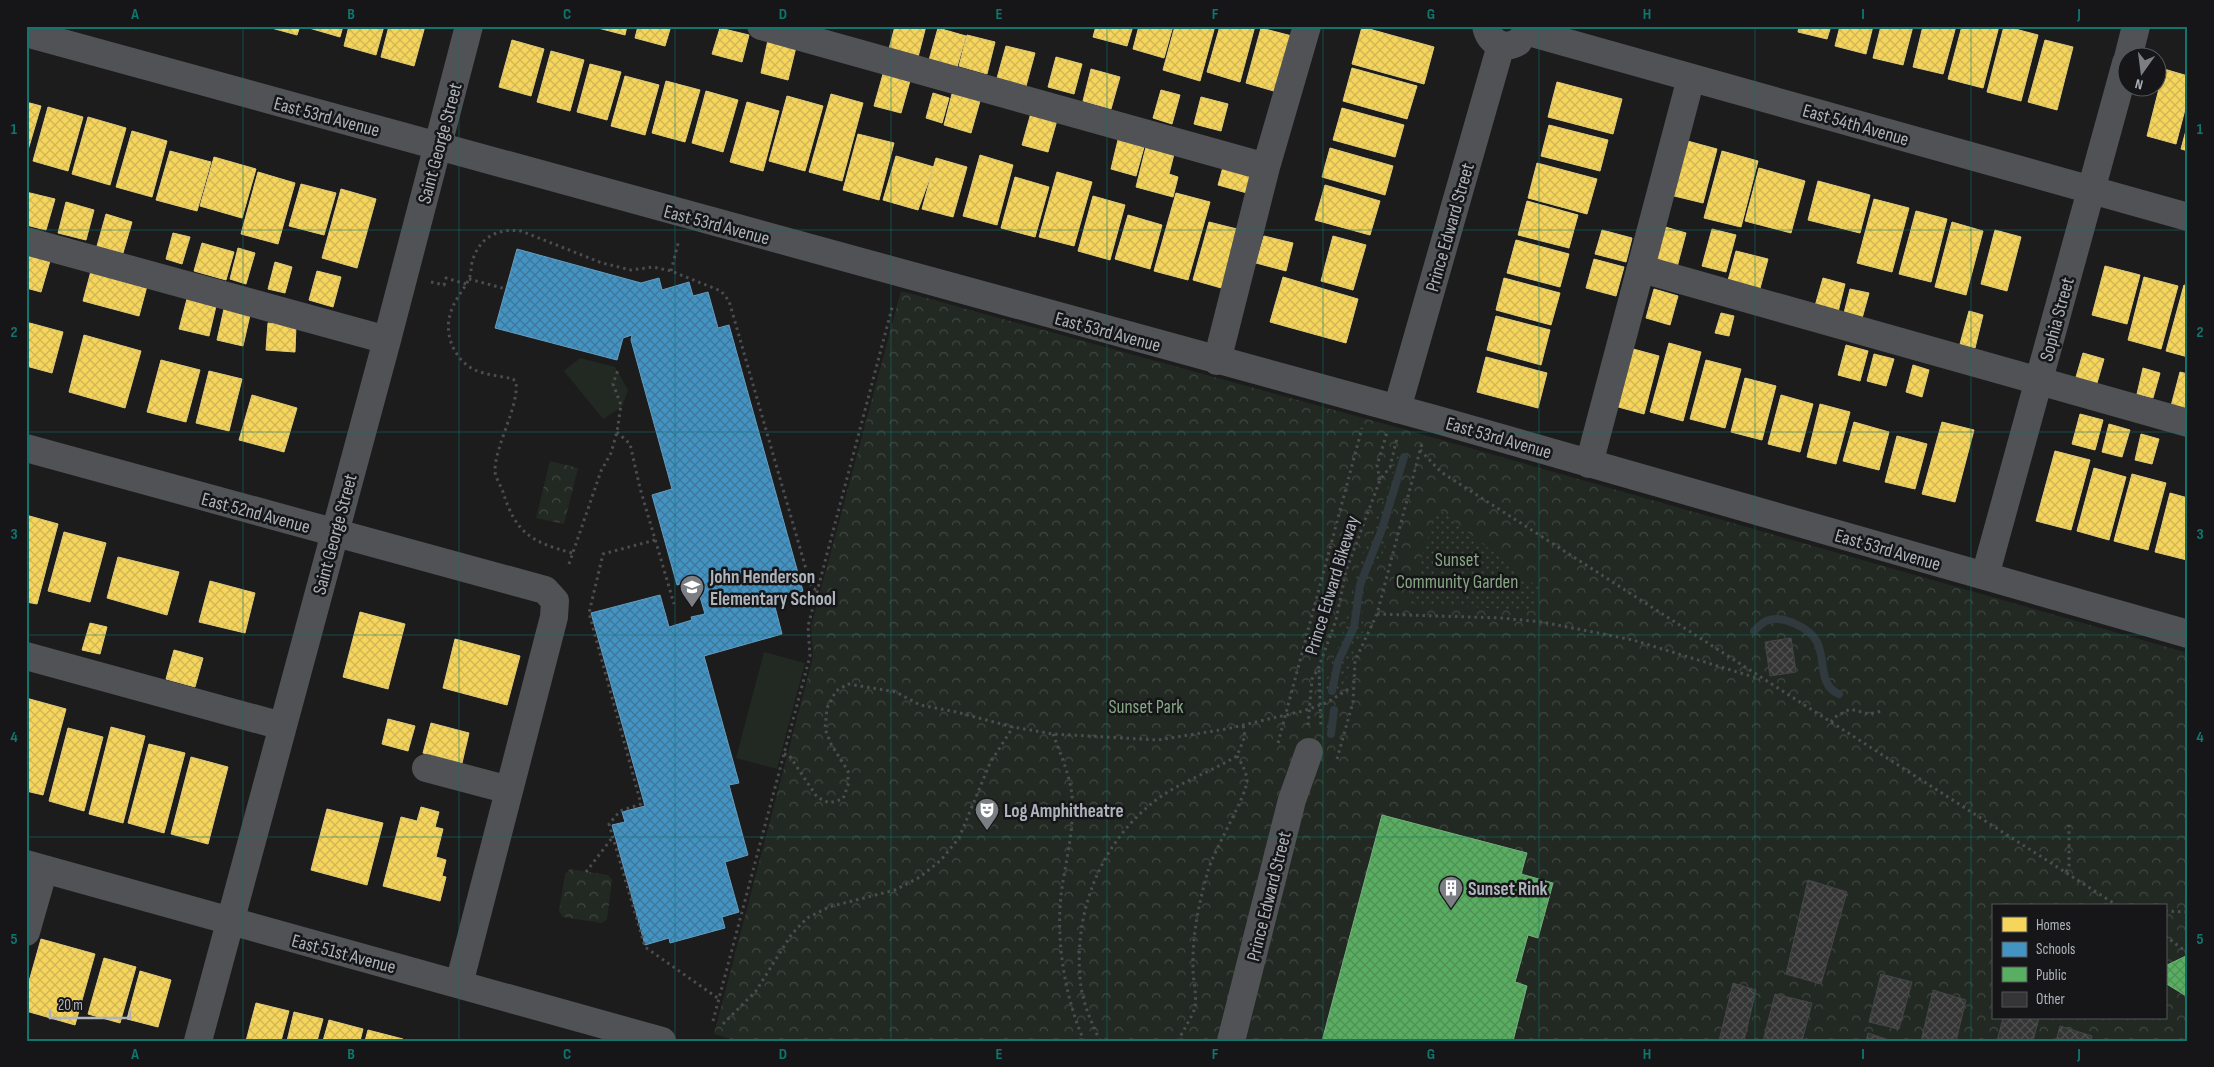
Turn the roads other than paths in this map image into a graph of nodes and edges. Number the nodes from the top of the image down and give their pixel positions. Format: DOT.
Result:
graph roads {
  1 [pos="470,26"];
  2 [pos="761,26"];
  3 [pos="1306,26"];
  4 [pos="2136,26"];
  5 [pos="1526,28"];
  6 [pos="26,33"];
  7 [pos="1494,36"];
  8 [pos="2130,48"];
  9 [pos="1691,78"];
  10 [pos="2116,98"];
  11 [pos="438,147"];
  12 [pos="1266,167"];
  13 [pos="2091,190"];
  14 [pos="2188,217"];
  15 [pos="26,241"];
  16 [pos="1642,269"];
  17 [pos="387,340"];
  18 [pos="1217,361"];
  19 [pos="2039,381"];
  20 [pos="2188,423"];
  21 [pos="1394,425"];
  22 [pos="26,448"];
  23 [pos="1589,464"];
  24 [pos="334,534"];
  25 [pos="1985,576"];
  26 [pos="2188,634"];
  27 [pos="26,656"];
  28 [pos="282,726"];
  29 [pos="1312,736"];
  30 [pos="426,768"];
  31 [pos="509,790"];
  32 [pos="35,867"];
  33 [pos="230,922"];
  34 [pos="26,932"];
  35 [pos="459,984"];
  36 [pos="198,1041"];
  37 [pos="662,1041"];
  38 [pos="1231,1041"];
  1 -- 11 [label="street, Saint George Street"];
  2 -- 12 [label="street"];
  3 -- 12 [label="street"];
  4 -- 8 [label="street"];
  5 -- 7 [label="street"];
  5 -- 9 [label="street, East 54th Avenue"];
  6 -- 11 [label="street, East 53rd Avenue"];
  7 -- 21 [label="street, Prince Edward Street"];
  9 -- 13 [label="street, East 54th Avenue"];
  9 -- 16 [label="street"];
  10 -- 13 [label="street, Sophia Street"];
  11 -- 17 [label="street, Saint George Street"];
  11 -- 18 [label="street, East 53rd Avenue"];
  12 -- 18 [label="street"];
  13 -- 14 [label="street, East 54th Avenue"];
  13 -- 19 [label="street, Sophia Street"];
  15 -- 17 [label="street"];
  16 -- 19 [label="street"];
  16 -- 23 [label="street"];
  17 -- 24 [label="street, Saint George Street"];
  18 -- 21 [label="street, East 53rd Avenue"];
  19 -- 20 [label="street"];
  19 -- 25 [label="street, Sophia Street"];
  21 -- 23 [label="street, East 53rd Avenue"];
  22 -- 24 [label="street, East 52nd Avenue"];
  23 -- 25 [label="street, East 53rd Avenue"];
  24 -- 28 [label="street, Saint George Street"];
  24 -- 31 [label="street, East 52nd Avenue"];
  25 -- 26 [label="street, East 53rd Avenue"];
  27 -- 28 [label="street"];
  28 -- 33 [label="street, Saint George Street"];
  29 -- 38 [label="street, Prince Edward Street"];
  30 -- 31 [label="street"];
  31 -- 35 [label="street"];
  32 -- 33 [label="street, East 51st Avenue"];
  32 -- 34 [label="street"];
  33 -- 35 [label="street, East 51st Avenue"];
  33 -- 36 [label="street, Saint George Street"];
  35 -- 37 [label="street, East 51st Avenue"];
}
